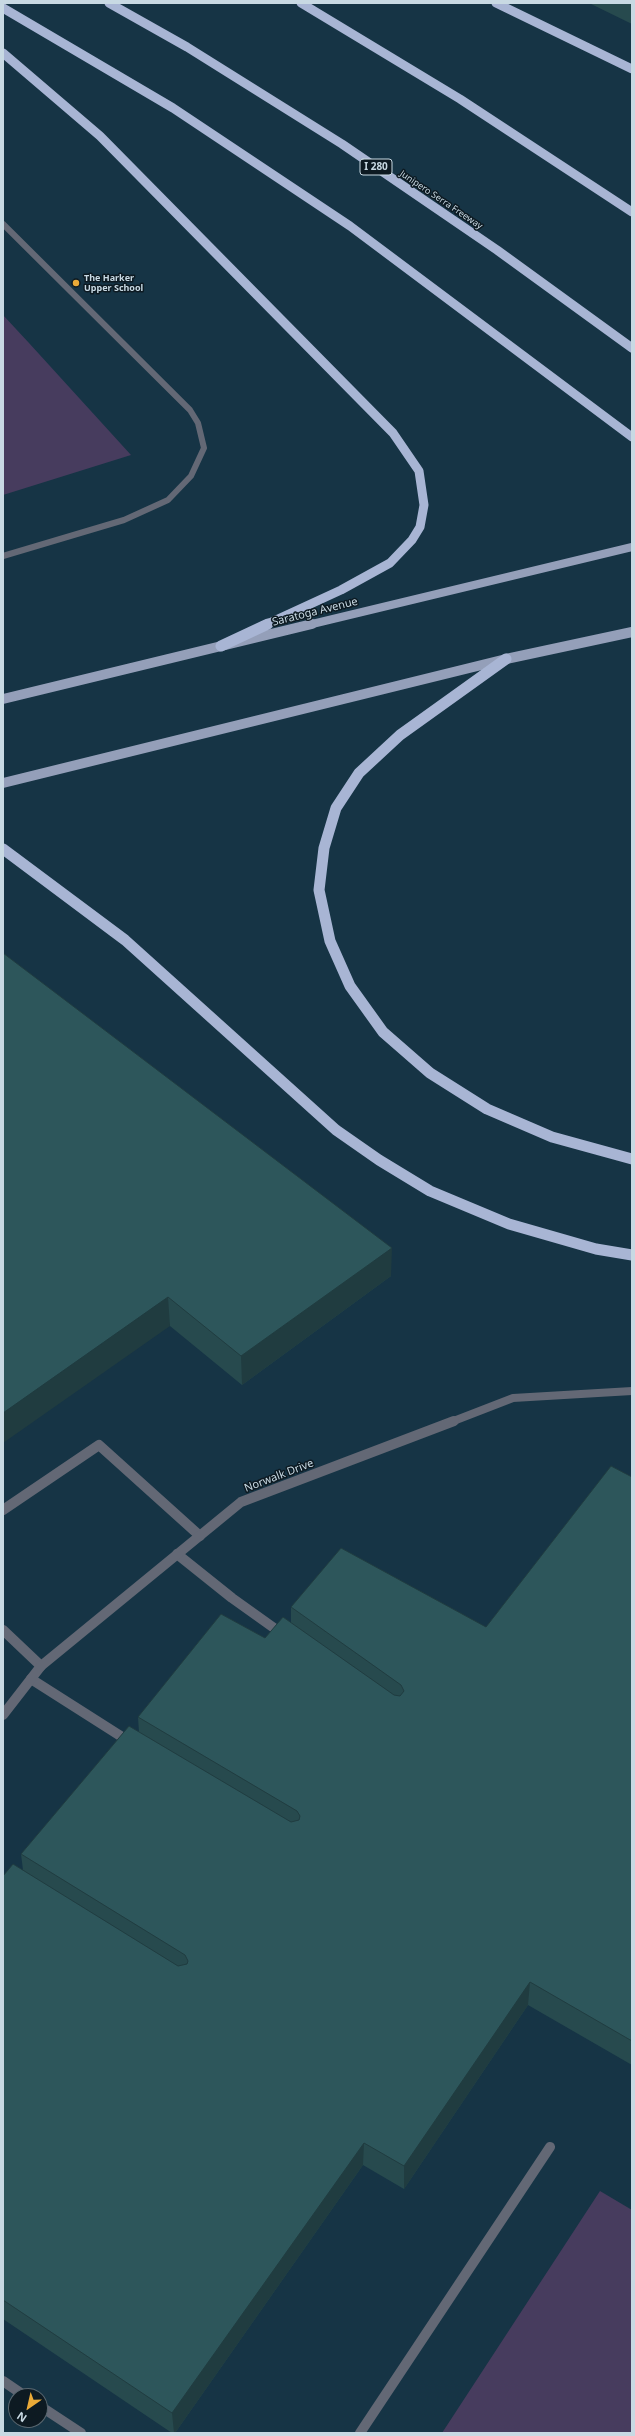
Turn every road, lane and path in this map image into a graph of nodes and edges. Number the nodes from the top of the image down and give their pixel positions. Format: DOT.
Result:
graph roads {
  1 [pos="109,3"];
  2 [pos="301,3"];
  3 [pos="496,3"];
  4 [pos="3,8"];
  5 [pos="3,53"];
  6 [pos="632,69"];
  7 [pos="632,212"];
  8 [pos="3,224"];
  9 [pos="632,348"];
  10 [pos="632,437"];
  11 [pos="632,546"];
  12 [pos="3,556"];
  13 [pos="632,632"];
  14 [pos="220,646"];
  15 [pos="506,659"];
  16 [pos="3,699"];
  17 [pos="3,783"];
  18 [pos="3,849"];
  19 [pos="632,1159"];
  20 [pos="632,1255"];
  21 [pos="632,1391"];
  22 [pos="3,1510"];
  23 [pos="200,1536"];
  24 [pos="177,1554"];
  25 [pos="3,1630"];
  26 [pos="289,1639"];
  27 [pos="41,1666"];
  28 [pos="31,1679"];
  29 [pos="3,1715"];
  30 [pos="140,1748"];
  31 [pos="550,2147"];
  32 [pos="3,2381"];
  33 [pos="13,2388"];
  34 [pos="48,2411"];
  35 [pos="82,2433"];
  36 [pos="360,2433"];
  1 -- 9 [label="highway, Junipero Serra Freeway / I 280"];
  2 -- 7 [label="highway"];
  3 -- 6 [label="highway"];
  4 -- 10 [label="highway"];
  5 -- 14 [label="highway"];
  8 -- 12 [label="street"];
  11 -- 14 [label="main road, Saratoga Avenue"];
  13 -- 15 [label="main road"];
  14 -- 16 [label="main road, Saratoga Avenue"];
  15 -- 17 [label="main road"];
  15 -- 19 [label="highway"];
  18 -- 20 [label="highway"];
  21 -- 23 [label="street, Norwalk Drive"];
  22 -- 23 [label="street"];
  23 -- 24 [label="street, Norwalk Drive"];
  24 -- 26 [label="street"];
  24 -- 27 [label="street, Norwalk Drive"];
  25 -- 27 [label="street"];
  27 -- 28 [label="street, Norwalk Drive"];
  28 -- 29 [label="street, Norwalk Drive"];
  28 -- 30 [label="street"];
  31 -- 36 [label="street"];
  32 -- 33 [label="street"];
  34 -- 35 [label="street"];
}
